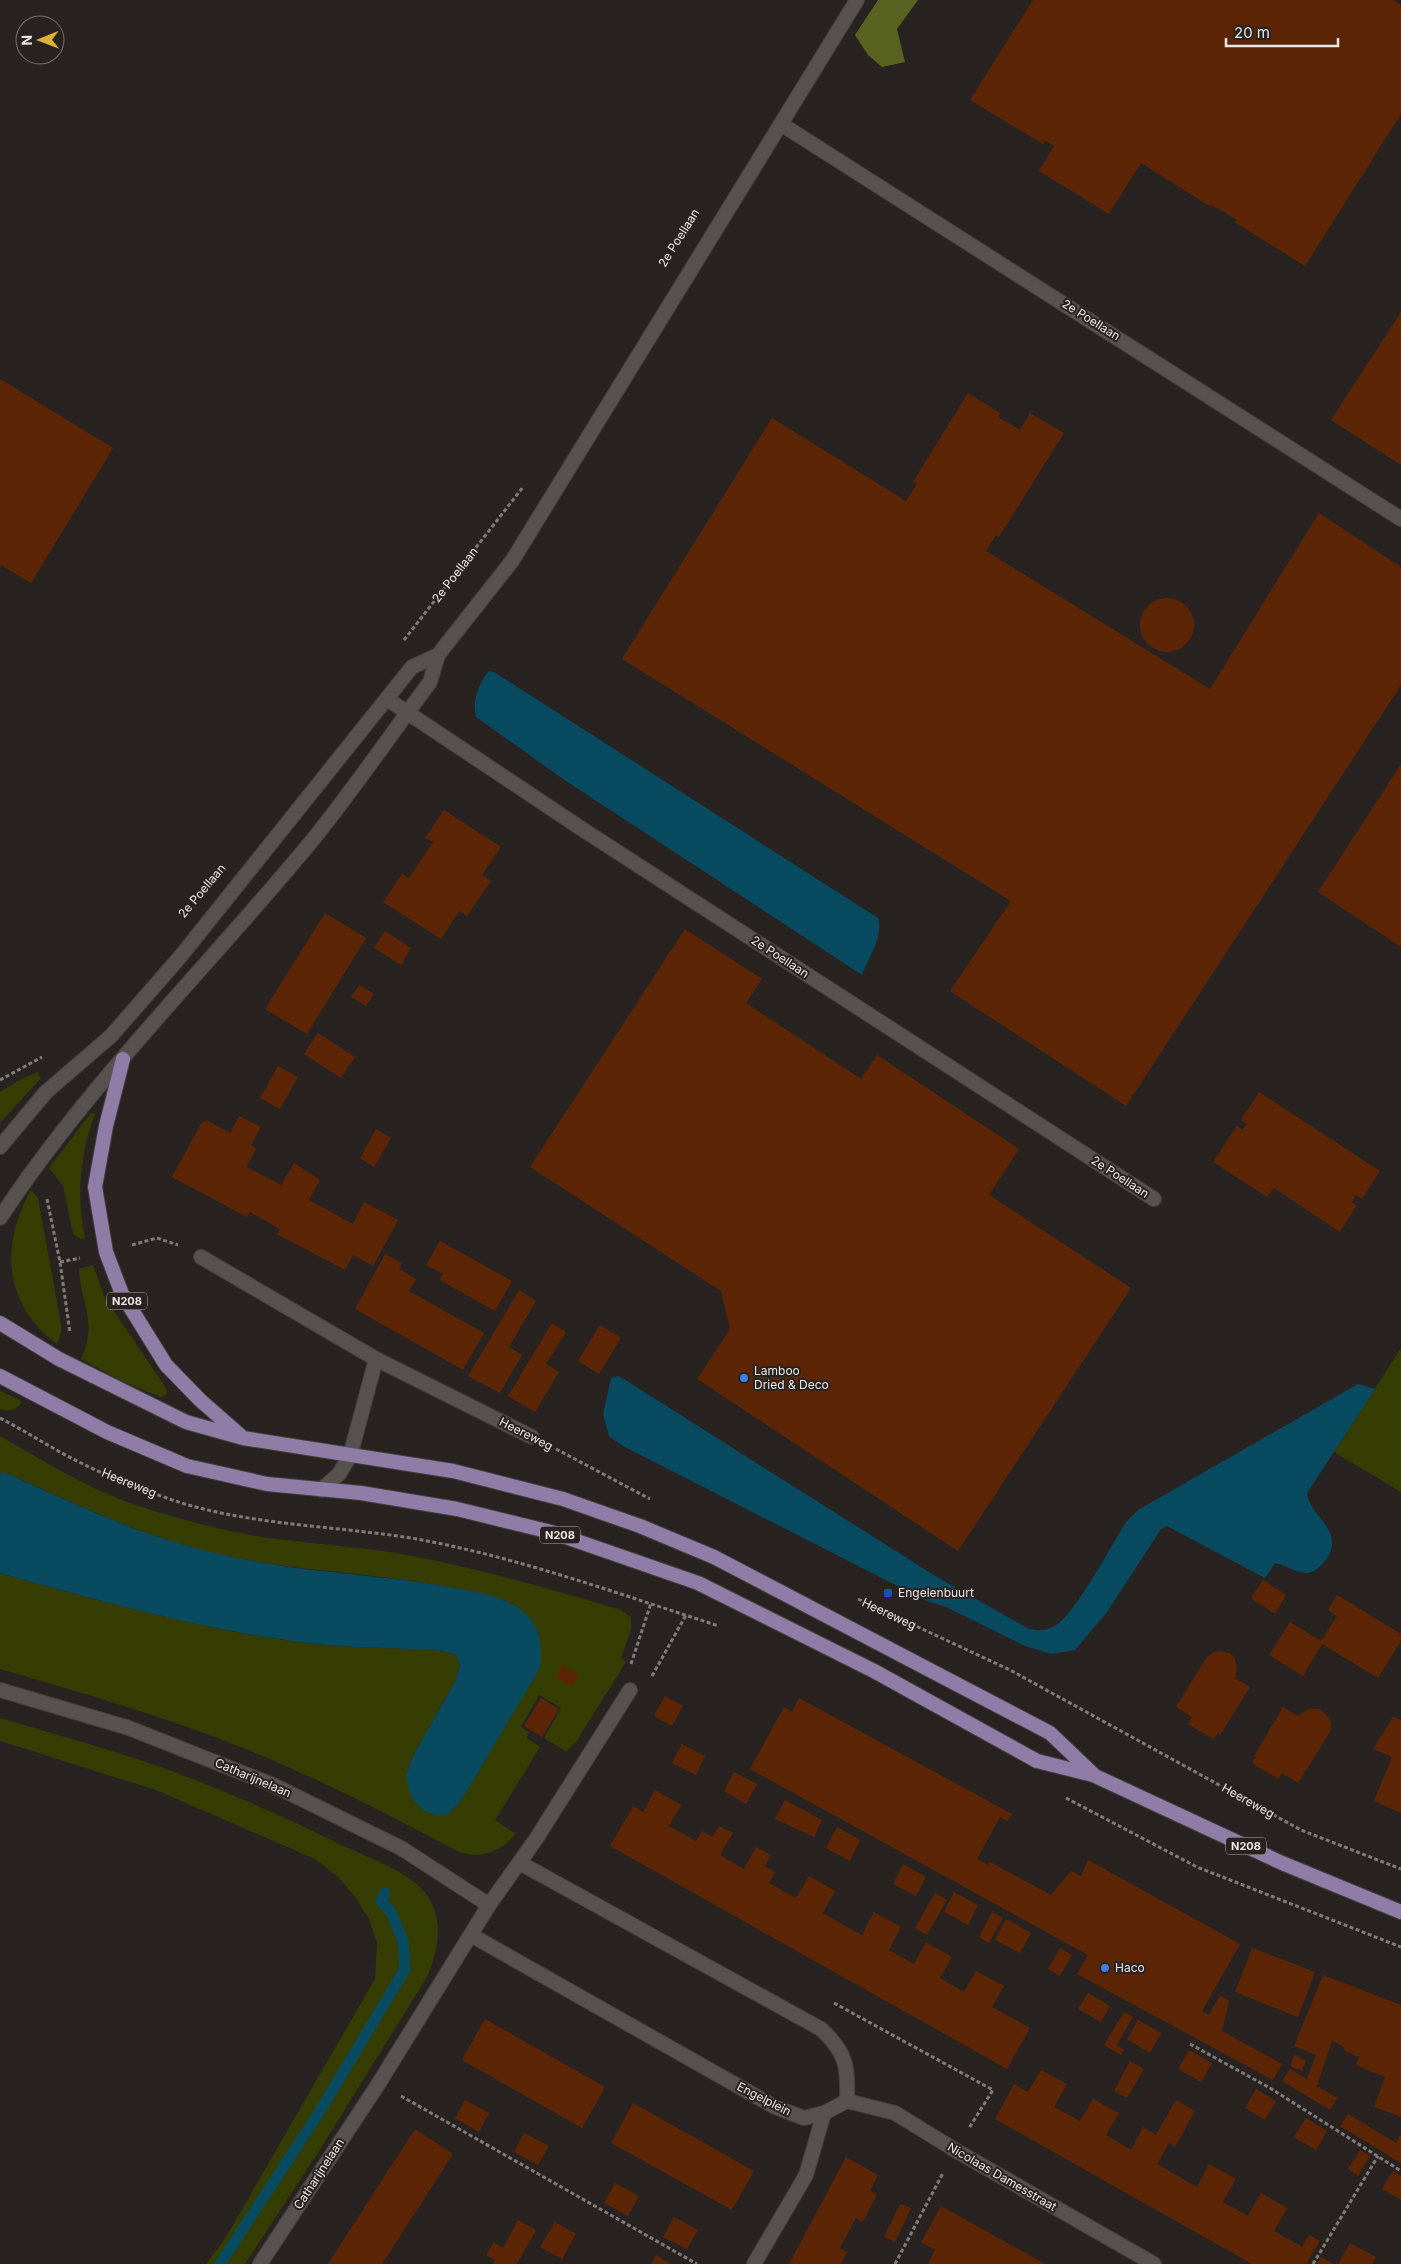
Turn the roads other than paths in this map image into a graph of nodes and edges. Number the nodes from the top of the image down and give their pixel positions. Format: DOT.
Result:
graph roads {
  1 [pos="857,0"];
  2 [pos="781,124"];
  3 [pos="1401,519"];
  4 [pos="438,655"];
  5 [pos="387,699"];
  6 [pos="407,713"];
  7 [pos="123,1059"];
  8 [pos="0,1147"];
  9 [pos="1154,1199"];
  10 [pos="0,1218"];
  11 [pos="201,1257"];
  12 [pos="0,1323"];
  13 [pos="376,1358"];
  14 [pos="0,1376"];
  15 [pos="532,1437"];
  16 [pos="243,1438"];
  17 [pos="350,1456"];
  18 [pos="321,1490"];
  19 [pos="0,1690"];
  20 [pos="630,1690"];
  21 [pos="1093,1775"];
  22 [pos="520,1863"];
  23 [pos="489,1905"];
  24 [pos="1401,1912"];
  25 [pos="471,1935"];
  26 [pos="847,2101"];
  27 [pos="824,2113"];
  28 [pos="260,2264"];
  29 [pos="754,2264"];
  30 [pos="1154,2264"];
  1 -- 2 [label="street, 2e Poellaan"];
  2 -- 3 [label="street, 2e Poellaan"];
  2 -- 4 [label="street, 2e Poellaan"];
  4 -- 5 [label="street, 2e Poellaan"];
  4 -- 6 [label="street, 2e Poellaan"];
  5 -- 6 [label="street, 2e Poellaan"];
  5 -- 8 [label="street, 2e Poellaan"];
  6 -- 7 [label="street, 2e Poellaan"];
  6 -- 9 [label="street, 2e Poellaan"];
  7 -- 10 [label="street, 2e Poellaan"];
  7 -- 16 [label="main road, N208"];
  11 -- 13 [label="street, Heereweg"];
  12 -- 16 [label="main road, N208"];
  13 -- 15 [label="street, Heereweg"];
  13 -- 17 [label="street"];
  14 -- 18 [label="main road, N208"];
  16 -- 17 [label="main road, N208"];
  17 -- 18 [label="street"];
  17 -- 21 [label="main road, N208"];
  18 -- 21 [label="main road, N208"];
  19 -- 23 [label="street, Catharijnelaan"];
  20 -- 22 [label="street, Catharijnelaan"];
  21 -- 24 [label="main road, N208"];
  22 -- 23 [label="street, Catharijnelaan"];
  22 -- 26 [label="street"];
  23 -- 25 [label="street, Catharijnelaan"];
  25 -- 27 [label="street, Engelplein"];
  25 -- 28 [label="street, Catharijnelaan"];
  26 -- 27 [label="street, Engelplein"];
  26 -- 30 [label="street, Nicolaas Damesstraat"];
  27 -- 29 [label="street"];
}
